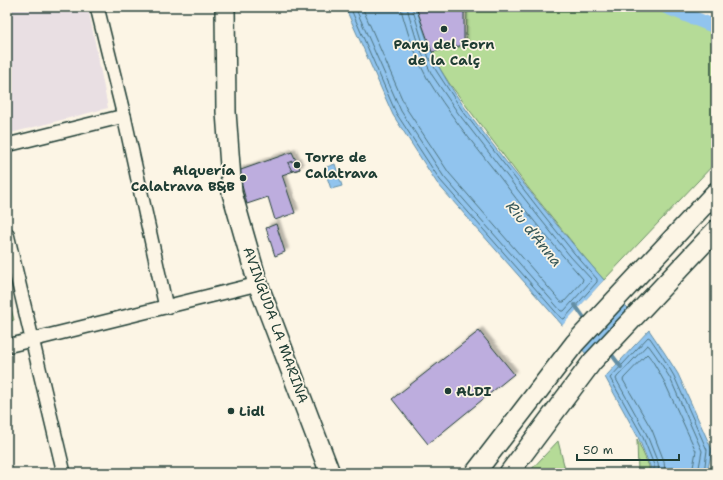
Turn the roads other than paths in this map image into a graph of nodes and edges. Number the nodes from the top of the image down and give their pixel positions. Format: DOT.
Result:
graph roads {
  1 [pos="97,7"];
  2 [pos="225,7"];
  3 [pos="124,116"];
  4 [pos="7,146"];
  5 [pos="716,192"];
  6 [pos="716,230"];
  7 [pos="7,234"];
  8 [pos="258,284"];
  9 [pos="166,307"];
  10 [pos="32,340"];
  11 [pos="7,346"];
  12 [pos="64,473"];
  13 [pos="330,473"];
  14 [pos="474,473"];
  15 [pos="508,473"];
  1 -- 3 [label="street"];
  2 -- 8 [label="main road, AVINGUDA LA MARINA"];
  3 -- 4 [label="street"];
  3 -- 9 [label="street"];
  5 -- 14 [label="main road"];
  6 -- 15 [label="main road"];
  7 -- 10 [label="street"];
  8 -- 9 [label="street"];
  8 -- 13 [label="main road, AVINGUDA LA MARINA"];
  9 -- 10 [label="street"];
  10 -- 11 [label="street"];
  10 -- 12 [label="street"];
}
